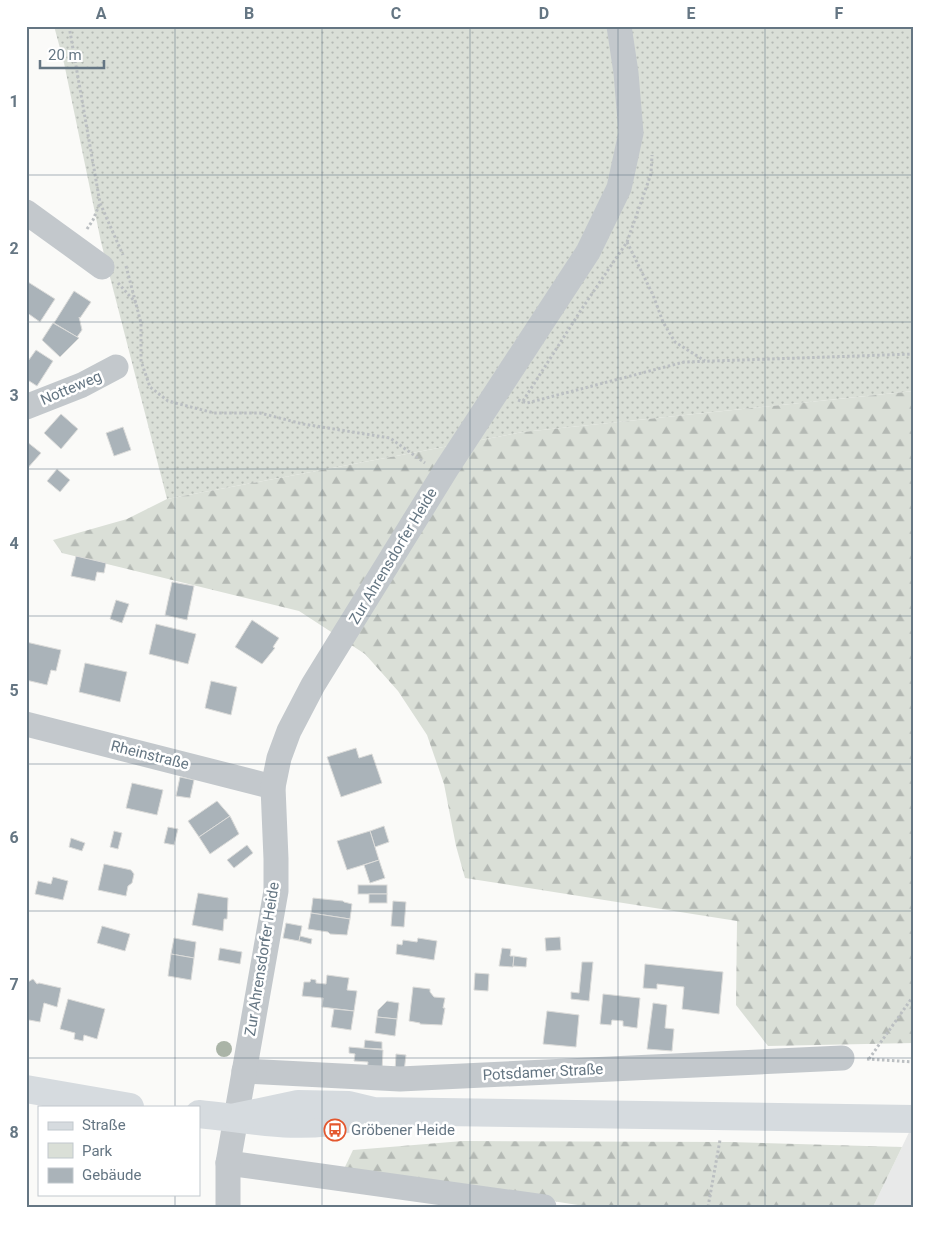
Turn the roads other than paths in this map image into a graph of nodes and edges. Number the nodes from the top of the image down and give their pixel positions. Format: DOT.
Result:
graph roads {
  1 [pos="619,26"];
  2 [pos="26,212"];
  3 [pos="102,267"];
  4 [pos="116,367"];
  5 [pos="26,407"];
  6 [pos="26,724"];
  7 [pos="273,787"];
  8 [pos="842,1058"];
  9 [pos="244,1071"];
  10 [pos="26,1089"];
  11 [pos="124,1106"];
  12 [pos="200,1114"];
  13 [pos="236,1118"];
  14 [pos="914,1119"];
  15 [pos="228,1163"];
  16 [pos="228,1207"];
  17 [pos="544,1207"];
  1 -- 7 [label="street, Zur Ahrensdorfer Heide"];
  2 -- 3 [label="street"];
  4 -- 5 [label="street, Notteweg"];
  6 -- 7 [label="street, Rheinstraße"];
  7 -- 9 [label="street, Zur Ahrensdorfer Heide"];
  8 -- 9 [label="street, Potsdamer Straße"];
  9 -- 13 [label="street, Zur Ahrensdorfer Heide"];
  10 -- 11 [label="main road"];
  12 -- 13 [label="main road"];
  13 -- 14 [label="main road"];
  13 -- 15 [label="street, Zur Ahrensdorfer Heide"];
  15 -- 16 [label="street, Zur Ahrensdorfer Heide"];
  15 -- 17 [label="street"];
}
